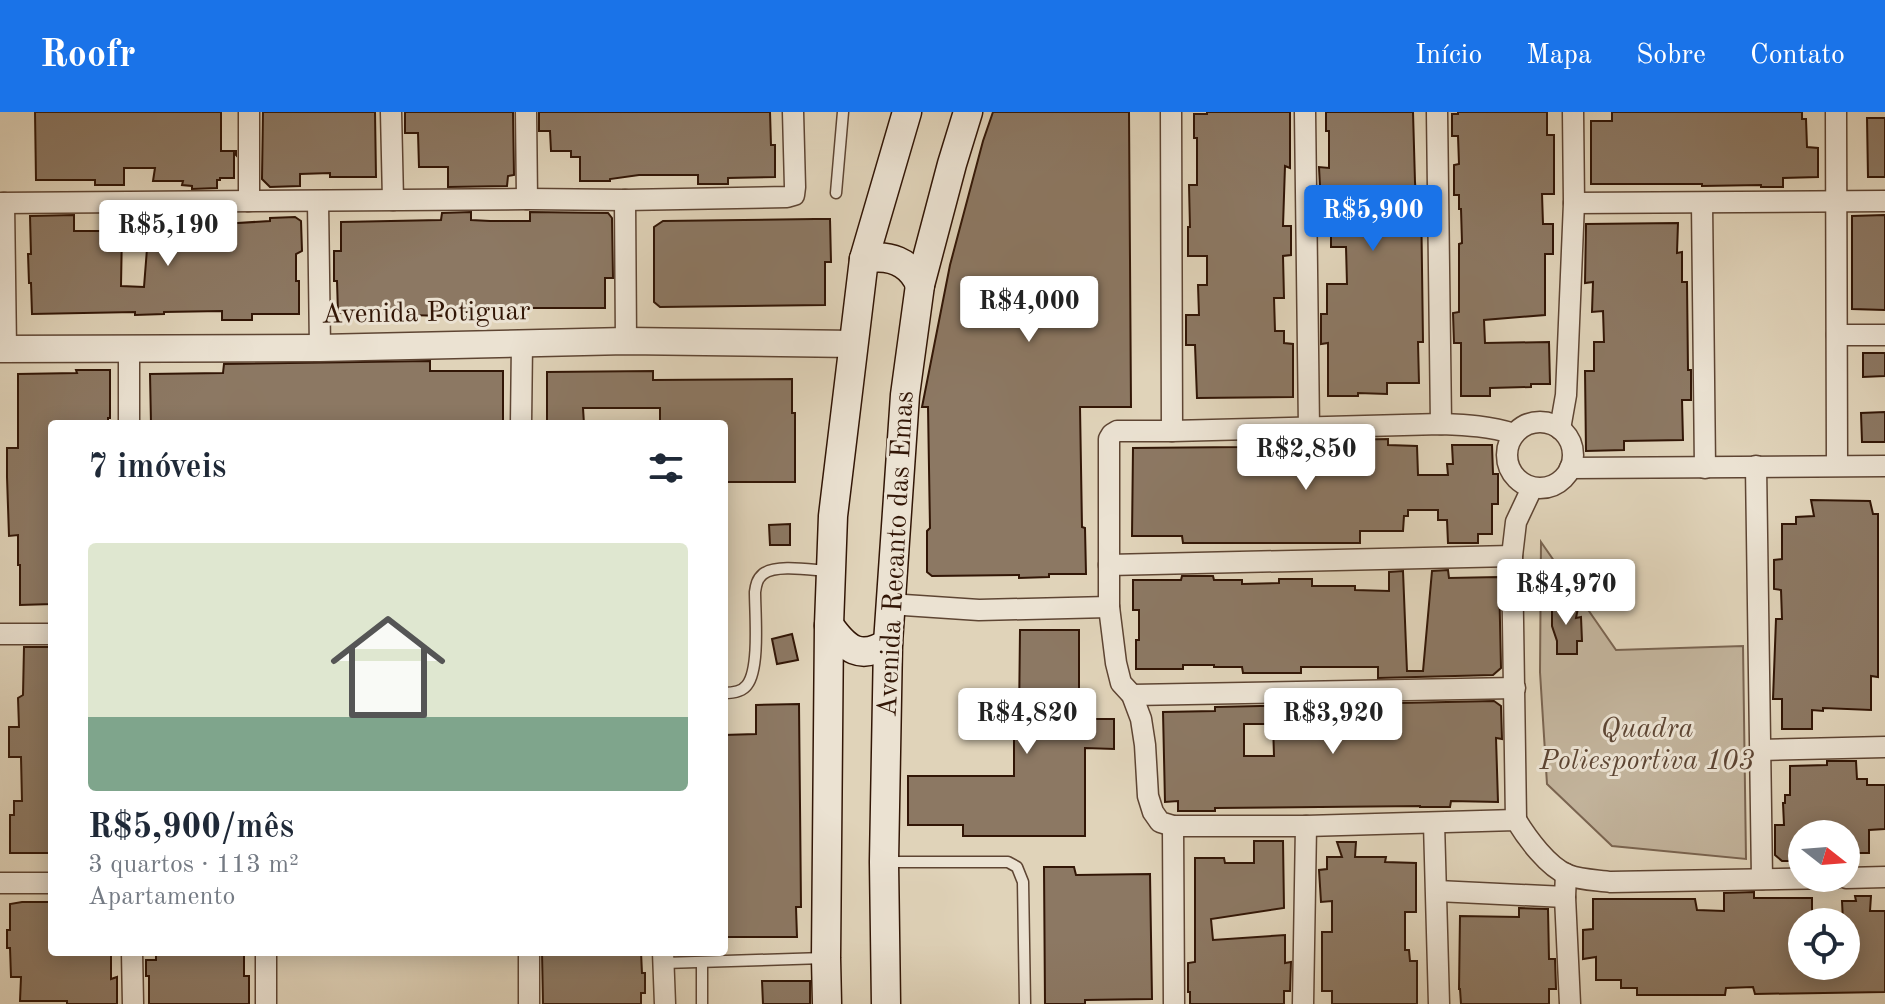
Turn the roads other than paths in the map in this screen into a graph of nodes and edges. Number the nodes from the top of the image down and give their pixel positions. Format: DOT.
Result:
graph roads {
  1 [pos="249,112"];
  2 [pos="391,112"];
  3 [pos="526,112"];
  4 [pos="793,112"];
  5 [pos="843,112"];
  6 [pos="907,112"];
  7 [pos="968,112"];
  8 [pos="1171,112"];
  9 [pos="1305,112"];
  10 [pos="1437,112"];
  11 [pos="1573,112"];
  12 [pos="1836,112"];
  13 [pos="836,193"];
  14 [pos="527,199"];
  15 [pos="393,200"];
  16 [pos="625,200"];
  17 [pos="249,201"];
  18 [pos="1835,201"];
  19 [pos="1885,201"];
  20 [pos="318,202"];
  21 [pos="2,203"];
  22 [pos="1574,203"];
  23 [pos="1702,203"];
  24 [pos="864,259"];
  25 [pos="920,285"];
  26 [pos="1837,335"];
  27 [pos="1885,335"];
  28 [pos="626,341"];
  29 [pos="522,343"];
  30 [pos="854,344"];
  31 [pos="129,348"];
  32 [pos="320,348"];
  33 [pos="3,349"];
  34 [pos="129,420"];
  35 [pos="521,420"];
  36 [pos="1441,424"];
  37 [pos="1309,428"];
  38 [pos="1560,429"];
  39 [pos="1172,431"];
  40 [pos="1514,434"];
  41 [pos="1837,465"];
  42 [pos="1756,466"];
  43 [pos="1885,466"];
  44 [pos="1570,468"];
  45 [pos="1705,468"];
  46 [pos="1532,488"];
  47 [pos="1512,556"];
  48 [pos="1109,565"];
  49 [pos="830,572"];
  50 [pos="889,604"];
  51 [pos="1109,607"];
  52 [pos="829,625"];
  53 [pos="0,634"];
  54 [pos="48,634"];
  55 [pos="888,643"];
  56 [pos="1515,688"];
  57 [pos="728,692"];
  58 [pos="1132,695"];
  59 [pos="1885,747"];
  60 [pos="1760,750"];
  61 [pos="1516,820"];
  62 [pos="1434,823"];
  63 [pos="1173,826"];
  64 [pos="1306,826"];
  65 [pos="884,862"];
  66 [pos="1566,874"];
  67 [pos="1885,877"];
  68 [pos="1860,878"];
  69 [pos="1762,879"];
  70 [pos="1788,879"];
  71 [pos="0,883"];
  72 [pos="48,883"];
  73 [pos="1437,891"];
  74 [pos="1565,897"];
  75 [pos="132,956"];
  76 [pos="266,956"];
  77 [pos="529,956"];
  78 [pos="664,957"];
  79 [pos="826,958"];
  80 [pos="702,962"];
  81 [pos="133,1004"];
  82 [pos="266,1004"];
  83 [pos="529,1004"];
  84 [pos="665,1004"];
  85 [pos="702,1004"];
  86 [pos="827,1004"];
  87 [pos="886,1004"];
  88 [pos="1025,1004"];
  89 [pos="1174,1004"];
  90 [pos="1303,1004"];
  91 [pos="1439,1004"];
  92 [pos="1570,1004"];
  1 -- 17 [label="street"];
  2 -- 15 [label="street"];
  3 -- 14 [label="street"];
  4 -- 16 [label="street"];
  5 -- 13 [label="lane"];
  6 -- 24 [label="main road, Avenida Recanto das Emas"];
  7 -- 25 [label="main road, Avenida Recanto das Emas"];
  8 -- 39 [label="street"];
  9 -- 37 [label="street"];
  10 -- 36 [label="street"];
  11 -- 22 [label="street"];
  12 -- 18 [label="street"];
  14 -- 15 [label="street"];
  14 -- 16 [label="street"];
  15 -- 20 [label="street"];
  16 -- 28 [label="street"];
  17 -- 20 [label="street"];
  17 -- 21 [label="street"];
  18 -- 19 [label="street"];
  18 -- 23 [label="street"];
  18 -- 26 [label="street"];
  20 -- 32 [label="street"];
  21 -- 33 [label="street"];
  22 -- 23 [label="street"];
  22 -- 38 [label="street"];
  23 -- 45 [label="street"];
  24 -- 25 [label="main road"];
  24 -- 30 [label="main road, Avenida Recanto das Emas"];
  25 -- 50 [label="main road, Avenida Recanto das Emas"];
  26 -- 27 [label="street"];
  26 -- 41 [label="street"];
  28 -- 29 [label="street, Avenida Potiguar"];
  28 -- 30 [label="street, Avenida Potiguar"];
  29 -- 32 [label="street, Avenida Potiguar"];
  29 -- 35 [label="street"];
  30 -- 49 [label="main road, Avenida Recanto das Emas"];
  31 -- 32 [label="street, Avenida Potiguar"];
  31 -- 33 [label="street, Avenida Potiguar"];
  31 -- 34 [label="street"];
  36 -- 37 [label="street"];
  36 -- 40 [label="street"];
  37 -- 39 [label="street"];
  38 -- 40 [label="street"];
  38 -- 44 [label="street"];
  39 -- 48 [label="street"];
  40 -- 46 [label="street"];
  41 -- 42 [label="street"];
  41 -- 43 [label="street"];
  42 -- 45 [label="street"];
  42 -- 60 [label="street"];
  44 -- 45 [label="street"];
  44 -- 46 [label="street"];
  46 -- 47 [label="street"];
  47 -- 48 [label="street"];
  47 -- 56 [label="street"];
  48 -- 51 [label="street"];
  49 -- 52 [label="main road, Avenida Recanto das Emas"];
  49 -- 57 [label="lane"];
  50 -- 51 [label="street"];
  50 -- 55 [label="main road, Avenida Recanto das Emas"];
  51 -- 58 [label="street"];
  52 -- 55 [label="main road"];
  52 -- 79 [label="main road, Avenida Recanto das Emas"];
  53 -- 54 [label="street"];
  55 -- 65 [label="main road, Avenida Recanto das Emas"];
  56 -- 58 [label="street"];
  56 -- 61 [label="street"];
  58 -- 63 [label="street"];
  59 -- 60 [label="street"];
  60 -- 69 [label="street"];
  61 -- 62 [label="street"];
  61 -- 66 [label="street"];
  62 -- 64 [label="street"];
  62 -- 73 [label="street"];
  63 -- 64 [label="street"];
  63 -- 89 [label="street"];
  64 -- 90 [label="street"];
  65 -- 87 [label="main road, Avenida Recanto das Emas"];
  65 -- 88 [label="lane"];
  66 -- 69 [label="street"];
  66 -- 74 [label="street"];
  67 -- 68 [label="street"];
  69 -- 70 [label="street"];
  71 -- 72 [label="street"];
  73 -- 74 [label="street"];
  73 -- 91 [label="street"];
  74 -- 92 [label="street"];
  75 -- 81 [label="street"];
  76 -- 82 [label="street"];
  77 -- 83 [label="street"];
  78 -- 80 [label="lane"];
  78 -- 84 [label="street"];
  79 -- 80 [label="lane"];
  79 -- 86 [label="main road, Avenida Recanto das Emas"];
  80 -- 85 [label="lane"];
}
